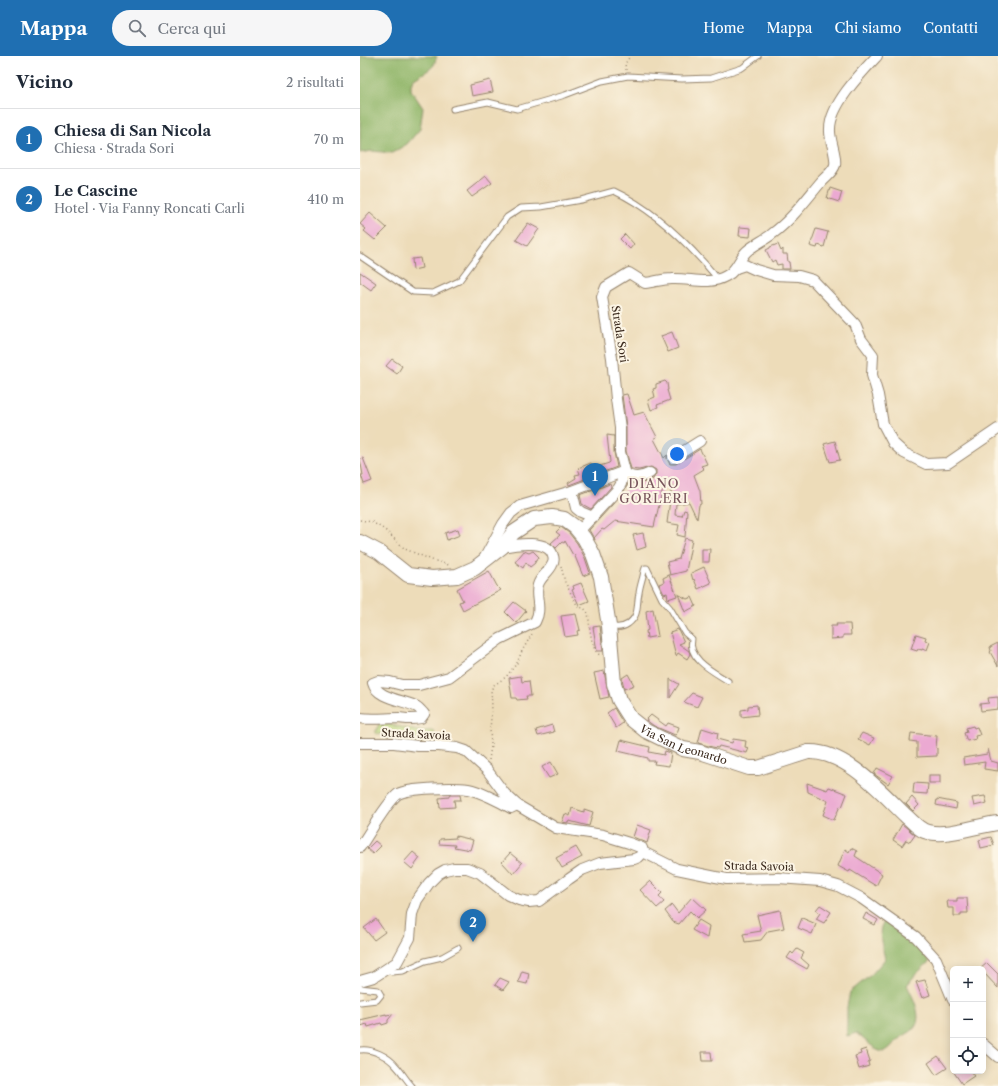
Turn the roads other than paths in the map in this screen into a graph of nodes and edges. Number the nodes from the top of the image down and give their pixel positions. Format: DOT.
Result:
graph roads {
  1 [pos="758,56"];
  2 [pos="877,56"];
  3 [pos="453,109"];
  4 [pos="360,256"];
  5 [pos="736,268"];
  6 [pos="718,279"];
  7 [pos="998,429"];
  8 [pos="700,441"];
  9 [pos="673,458"];
  10 [pos="624,472"];
  11 [pos="650,473"];
  12 [pos="572,491"];
  13 [pos="593,517"];
  14 [pos="575,527"];
  15 [pos="360,542"];
  16 [pos="502,547"];
  17 [pos="482,562"];
  18 [pos="610,626"];
  19 [pos="728,682"];
  20 [pos="360,718"];
  21 [pos="360,743"];
  22 [pos="517,805"];
  23 [pos="998,823"];
  24 [pos="360,847"];
  25 [pos="643,852"];
  26 [pos="458,948"];
  27 [pos="386,970"];
  28 [pos="360,981"];
  29 [pos="360,988"];
  30 [pos="950,993"];
  31 [pos="360,1002"];
  32 [pos="986,1047"];
  33 [pos="360,1050"];
  34 [pos="998,1057"];
  35 [pos="412,1086"];
  1 -- 3 [label="lane"];
  2 -- 5 [label="street, Strada Sori"];
  4 -- 6 [label="lane"];
  5 -- 6 [label="street, Strada Sori"];
  5 -- 7 [label="street"];
  6 -- 10 [label="street, Strada Sori"];
  8 -- 9 [label="street"];
  10 -- 11 [label="street"];
  10 -- 12 [label="street"];
  10 -- 13 [label="street"];
  12 -- 13 [label="street"];
  12 -- 17 [label="street"];
  13 -- 14 [label="street"];
  14 -- 16 [label="main road, Via San Leonardo"];
  14 -- 18 [label="main road, Via San Leonardo"];
  15 -- 17 [label="main road, Via San Leonardo"];
  16 -- 17 [label="main road, Via San Leonardo"];
  16 -- 20 [label="street"];
  18 -- 19 [label="lane"];
  18 -- 23 [label="main road, Via San Leonardo"];
  21 -- 22 [label="street, Strada Savoia"];
  22 -- 24 [label="street"];
  22 -- 25 [label="street, Strada Savoia"];
  25 -- 27 [label="street"];
  25 -- 30 [label="street, Strada Savoia"];
  26 -- 27 [label="lane"];
  27 -- 28 [label="street"];
  29 -- 31 [label="lane"];
  32 -- 34 [label="street"];
  33 -- 35 [label="lane"];
}
